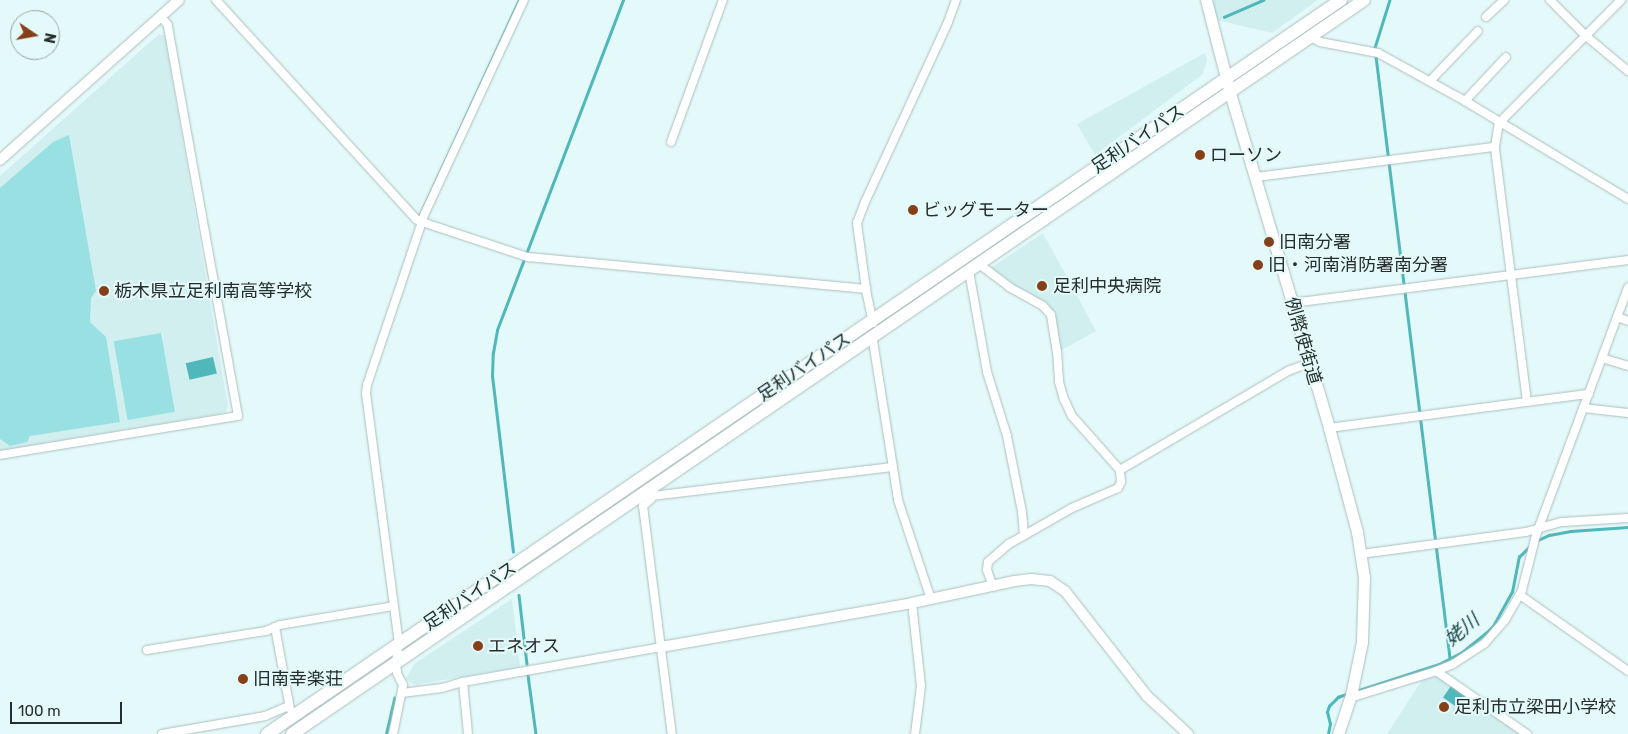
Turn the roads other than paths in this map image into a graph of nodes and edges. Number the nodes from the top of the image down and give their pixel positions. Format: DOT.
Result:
graph roads {
  1 [pos="179,0"];
  2 [pos="216,0"];
  3 [pos="524,0"];
  4 [pos="723,0"];
  5 [pos="956,0"];
  6 [pos="1206,0"];
  7 [pos="1341,0"];
  8 [pos="1364,0"];
  9 [pos="1504,0"];
  10 [pos="1550,0"];
  11 [pos="1621,0"];
  12 [pos="161,17"];
  13 [pos="1486,18"];
  14 [pos="1478,31"];
  15 [pos="1586,36"];
  16 [pos="1311,37"];
  17 [pos="1506,57"];
  18 [pos="1628,71"];
  19 [pos="1226,78"];
  20 [pos="1430,81"];
  21 [pos="1230,93"];
  22 [pos="1465,101"];
  23 [pos="1500,123"];
  24 [pos="671,142"];
  25 [pos="1495,147"];
  26 [pos="0,160"];
  27 [pos="1256,177"];
  28 [pos="1628,199"];
  29 [pos="422,222"];
  30 [pos="1628,260"];
  31 [pos="974,267"];
  32 [pos="1511,274"];
  33 [pos="1628,288"];
  34 [pos="866,289"];
  35 [pos="1292,303"];
  36 [pos="1617,317"];
  37 [pos="873,320"];
  38 [pos="1628,321"];
  39 [pos="872,337"];
  40 [pos="1602,358"];
  41 [pos="1309,363"];
  42 [pos="1628,366"];
  43 [pos="1589,394"];
  44 [pos="1527,402"];
  45 [pos="1584,408"];
  46 [pos="1628,413"];
  47 [pos="1329,428"];
  48 [pos="0,455"];
  49 [pos="892,467"];
  50 [pos="1120,470"];
  51 [pos="650,492"];
  52 [pos="1628,518"];
  53 [pos="1538,532"];
  54 [pos="1024,535"];
  55 [pos="1361,554"];
  56 [pos="993,586"];
  57 [pos="1520,595"];
  58 [pos="931,599"];
  59 [pos="912,603"];
  60 [pos="393,606"];
  61 [pos="276,628"];
  62 [pos="399,644"];
  63 [pos="661,647"];
  64 [pos="147,650"];
  65 [pos="396,662"];
  66 [pos="1436,671"];
  67 [pos="1628,671"];
  68 [pos="463,682"];
  69 [pos="402,693"];
  70 [pos="1352,693"];
  71 [pos="292,711"];
  72 [pos="162,734"];
  73 [pos="267,734"];
  74 [pos="292,734"];
  75 [pos="393,734"];
  76 [pos="468,734"];
  77 [pos="672,734"];
  78 [pos="915,734"];
  79 [pos="1188,734"];
  80 [pos="1338,734"];
  81 [pos="1527,734"];
  1 -- 12 [label="street"];
  2 -- 29 [label="street"];
  3 -- 29 [label="street"];
  4 -- 24 [label="street"];
  5 -- 34 [label="street"];
  6 -- 19 [label="main road, 例幣使街道"];
  7 -- 19 [label="highway, 足利バイパス"];
  8 -- 16 [label="highway, 足利バイパス"];
  9 -- 13 [label="street"];
  10 -- 15 [label="street"];
  11 -- 15 [label="street"];
  12 -- 26 [label="street"];
  12 -- 48 [label="street"];
  14 -- 20 [label="street"];
  15 -- 18 [label="street"];
  15 -- 23 [label="street"];
  16 -- 20 [label="street"];
  16 -- 21 [label="highway, 足利バイパス"];
  17 -- 22 [label="street"];
  19 -- 21 [label="main road, 例幣使街道"];
  19 -- 37 [label="highway, 足利バイパス"];
  20 -- 22 [label="street"];
  21 -- 27 [label="main road, 例幣使街道"];
  21 -- 31 [label="highway, 足利バイパス"];
  22 -- 23 [label="street"];
  23 -- 25 [label="street"];
  23 -- 28 [label="street"];
  25 -- 27 [label="street"];
  25 -- 32 [label="street"];
  27 -- 35 [label="main road, 例幣使街道"];
  29 -- 34 [label="street"];
  29 -- 60 [label="street"];
  30 -- 32 [label="street"];
  31 -- 39 [label="highway, 足利バイパス"];
  31 -- 50 [label="street"];
  31 -- 54 [label="street"];
  32 -- 35 [label="street"];
  32 -- 44 [label="street"];
  33 -- 36 [label="street"];
  34 -- 37 [label="street"];
  35 -- 41 [label="main road, 例幣使街道"];
  36 -- 38 [label="street"];
  36 -- 40 [label="street"];
  37 -- 39 [label="street"];
  37 -- 62 [label="highway, 足利バイパス"];
  39 -- 49 [label="street"];
  39 -- 51 [label="highway, 足利バイパス"];
  40 -- 42 [label="street"];
  40 -- 43 [label="street"];
  41 -- 47 [label="main road, 例幣使街道"];
  41 -- 50 [label="street"];
  43 -- 44 [label="street"];
  43 -- 45 [label="street"];
  44 -- 47 [label="street"];
  45 -- 46 [label="street"];
  45 -- 53 [label="street"];
  47 -- 55 [label="main road, 例幣使街道"];
  49 -- 51 [label="street"];
  49 -- 58 [label="street"];
  50 -- 54 [label="street"];
  51 -- 63 [label="street"];
  51 -- 65 [label="highway, 足利バイパス"];
  52 -- 53 [label="street"];
  53 -- 55 [label="street"];
  53 -- 57 [label="street"];
  54 -- 56 [label="street"];
  55 -- 70 [label="main road, 例幣使街道"];
  56 -- 58 [label="street"];
  56 -- 79 [label="street"];
  57 -- 66 [label="street"];
  57 -- 67 [label="street"];
  58 -- 59 [label="street"];
  59 -- 63 [label="street"];
  59 -- 78 [label="street"];
  60 -- 61 [label="street"];
  60 -- 62 [label="street"];
  61 -- 64 [label="street"];
  61 -- 71 [label="street"];
  62 -- 65 [label="street"];
  62 -- 71 [label="highway, 足利バイパス"];
  63 -- 68 [label="street"];
  63 -- 77 [label="street"];
  65 -- 69 [label="street"];
  65 -- 74 [label="highway, 足利バイパス"];
  66 -- 70 [label="street"];
  66 -- 81 [label="street"];
  68 -- 69 [label="street"];
  68 -- 76 [label="street"];
  69 -- 75 [label="street"];
  70 -- 80 [label="main road, 例幣使街道"];
  71 -- 72 [label="street"];
  71 -- 73 [label="highway, 足利バイパス"];
}
